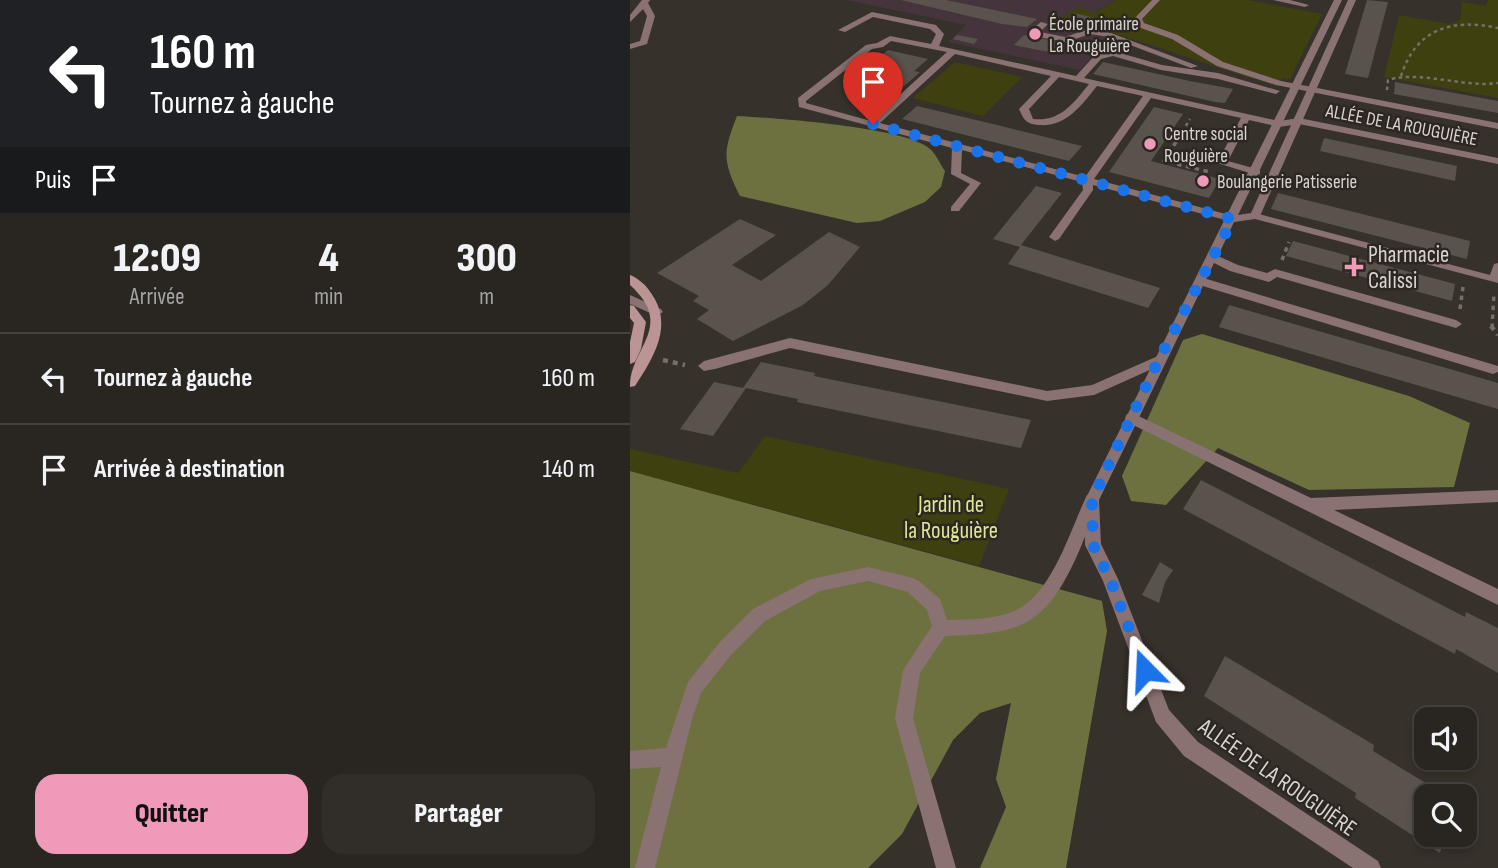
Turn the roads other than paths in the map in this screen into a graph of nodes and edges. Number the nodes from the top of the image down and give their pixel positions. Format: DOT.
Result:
graph roads {
  1 [pos="1156,0"];
  2 [pos="1277,0"];
  3 [pos="1338,0"];
  4 [pos="1352,0"];
  5 [pos="645,1"];
  6 [pos="1305,5"];
  7 [pos="630,20"];
  8 [pos="1044,24"];
  9 [pos="842,30"];
  10 [pos="630,47"];
  11 [pos="934,47"];
  12 [pos="954,51"];
  13 [pos="1057,74"];
  14 [pos="1218,76"];
  15 [pos="1079,78"];
  16 [pos="1096,82"];
  17 [pos="1310,90"];
  18 [pos="1294,91"];
  19 [pos="1149,94"];
  20 [pos="1246,117"];
  21 [pos="1299,121"];
  22 [pos="873,124"];
  23 [pos="1279,124"];
  24 [pos="1498,126"];
  25 [pos="957,146"];
  26 [pos="1498,161"];
  27 [pos="1256,172"];
  28 [pos="1087,181"];
  29 [pos="955,209"];
  30 [pos="1255,216"];
  31 [pos="1233,219"];
  32 [pos="1055,237"];
  33 [pos="1212,258"];
  34 [pos="1497,274"];
  35 [pos="630,279"];
  36 [pos="1200,281"];
  37 [pos="630,299"];
  38 [pos="630,309"];
  39 [pos="657,312"];
  40 [pos="1458,319"];
  41 [pos="1158,361"];
  42 [pos="635,364"];
  43 [pos="704,366"];
  44 [pos="1493,369"];
  45 [pos="630,382"];
  46 [pos="1132,418"];
  47 [pos="1498,496"];
  48 [pos="1092,500"];
  49 [pos="1312,505"];
  50 [pos="1498,597"];
  51 [pos="941,628"];
  52 [pos="673,757"];
  53 [pos="630,760"];
  54 [pos="645,868"];
  55 [pos="946,868"];
  56 [pos="1371,868"];
  1 -- 18 [label="street"];
  2 -- 6 [label="street"];
  3 -- 18 [label="street"];
  4 -- 17 [label="street, ALLÉE DE LA ROUGUIÈRE"];
  5 -- 7 [label="street"];
  5 -- 10 [label="street"];
  8 -- 14 [label="street"];
  9 -- 11 [label="street"];
  11 -- 12 [label="street"];
  11 -- 22 [label="street"];
  12 -- 13 [label="street"];
  12 -- 22 [label="street"];
  13 -- 15 [label="street"];
  13 -- 16 [label="street"];
  14 -- 15 [label="street"];
  14 -- 18 [label="street"];
  15 -- 16 [label="street"];
  16 -- 19 [label="street"];
  17 -- 18 [label="street"];
  17 -- 21 [label="street, ALLÉE DE LA ROUGUIÈRE"];
  17 -- 24 [label="street"];
  18 -- 23 [label="street"];
  19 -- 20 [label="street"];
  19 -- 28 [label="street"];
  20 -- 23 [label="street"];
  20 -- 27 [label="street"];
  21 -- 23 [label="street, ALLÉE DE LA ROUGUIÈRE"];
  21 -- 26 [label="street, ALLÉE DE LA ROUGUIÈRE"];
  21 -- 30 [label="street, ALLÉE DE LA ROUGUIÈRE"];
  22 -- 25 [label="street"];
  23 -- 27 [label="street"];
  25 -- 28 [label="street"];
  25 -- 29 [label="street"];
  27 -- 31 [label="street"];
  28 -- 31 [label="street"];
  28 -- 32 [label="street"];
  30 -- 31 [label="street"];
  30 -- 34 [label="street"];
  31 -- 33 [label="street, ALLÉE DE LA ROUGUIÈRE"];
  33 -- 36 [label="street, ALLÉE DE LA ROUGUIÈRE"];
  33 -- 40 [label="street"];
  35 -- 39 [label="street"];
  36 -- 41 [label="street, ALLÉE DE LA ROUGUIÈRE"];
  36 -- 44 [label="street"];
  37 -- 39 [label="street"];
  38 -- 42 [label="street"];
  39 -- 42 [label="street"];
  41 -- 43 [label="street"];
  41 -- 46 [label="street, ALLÉE DE LA ROUGUIÈRE"];
  42 -- 45 [label="street"];
  46 -- 48 [label="street, ALLÉE DE LA ROUGUIÈRE"];
  46 -- 49 [label="street"];
  47 -- 49 [label="street"];
  48 -- 51 [label="street"];
  48 -- 56 [label="street, ALLÉE DE LA ROUGUIÈRE"];
  49 -- 50 [label="street"];
  51 -- 52 [label="street"];
  51 -- 55 [label="street"];
  52 -- 53 [label="street"];
  52 -- 54 [label="street"];
}
